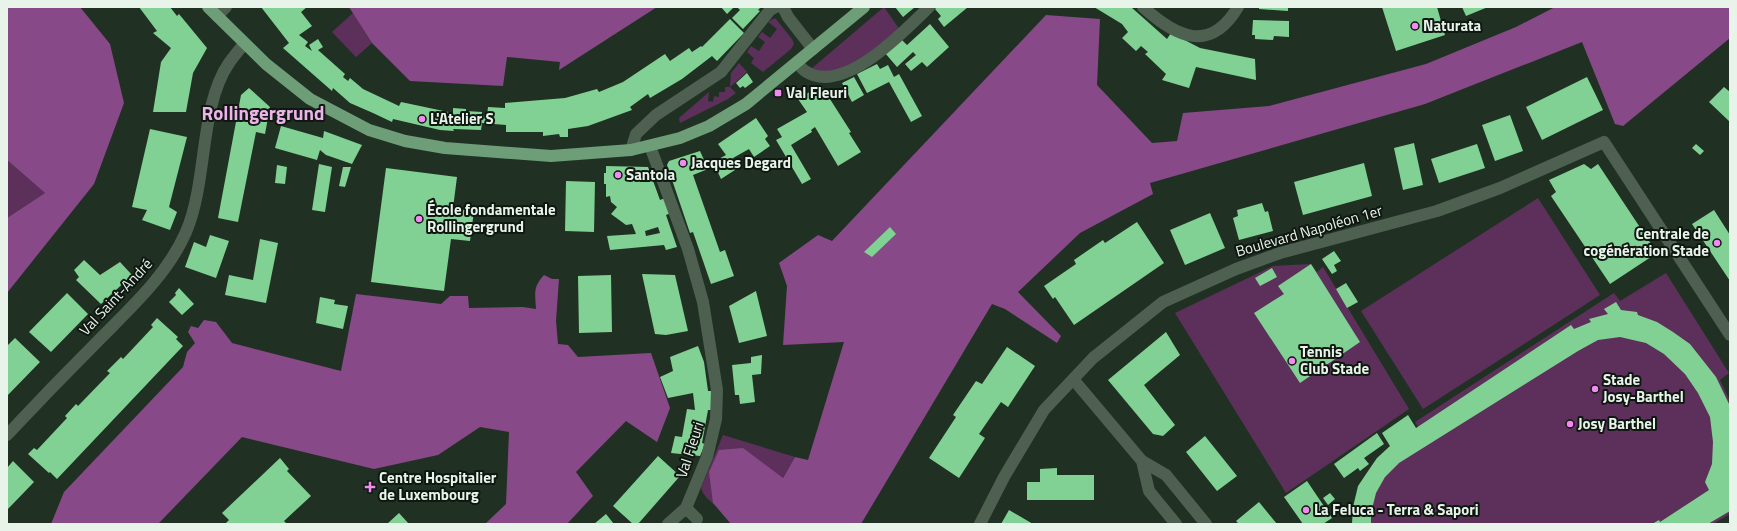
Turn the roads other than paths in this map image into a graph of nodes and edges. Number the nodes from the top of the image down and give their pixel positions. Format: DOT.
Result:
graph roads {
  1 [pos="208,7"];
  2 [pos="226,7"];
  3 [pos="776,7"];
  4 [pos="783,7"];
  5 [pos="864,7"];
  6 [pos="930,7"];
  7 [pos="1144,7"];
  8 [pos="1238,7"];
  9 [pos="217,16"];
  10 [pos="244,44"];
  11 [pos="812,49"];
  12 [pos="797,62"];
  13 [pos="650,146"];
  14 [pos="631,150"];
  15 [pos="1730,335"];
  16 [pos="1073,379"];
  17 [pos="7,435"];
  18 [pos="1142,461"];
  19 [pos="686,508"];
  20 [pos="697,519"];
  21 [pos="668,524"];
  22 [pos="980,524"];
  23 [pos="1176,524"];
  24 [pos="1206,524"];
  1 -- 9 [label="main road"];
  2 -- 9 [label="street"];
  3 -- 14 [label="street"];
  4 -- 11 [label="street"];
  5 -- 11 [label="main road"];
  6 -- 12 [label="street"];
  7 -- 8 [label="street"];
  9 -- 10 [label="main road"];
  10 -- 14 [label="main road"];
  10 -- 17 [label="street, Val Saint-André"];
  11 -- 12 [label="main road"];
  12 -- 13 [label="main road"];
  13 -- 14 [label="main road"];
  13 -- 19 [label="street, Val Fleuri"];
  15 -- 16 [label="street, Boulevard Napoléon 1er"];
  16 -- 18 [label="street"];
  16 -- 22 [label="street, Boulevard Napoléon 1er"];
  18 -- 23 [label="street"];
  18 -- 24 [label="street"];
  19 -- 20 [label="street"];
  19 -- 21 [label="street, Val Fleuri"];
}
